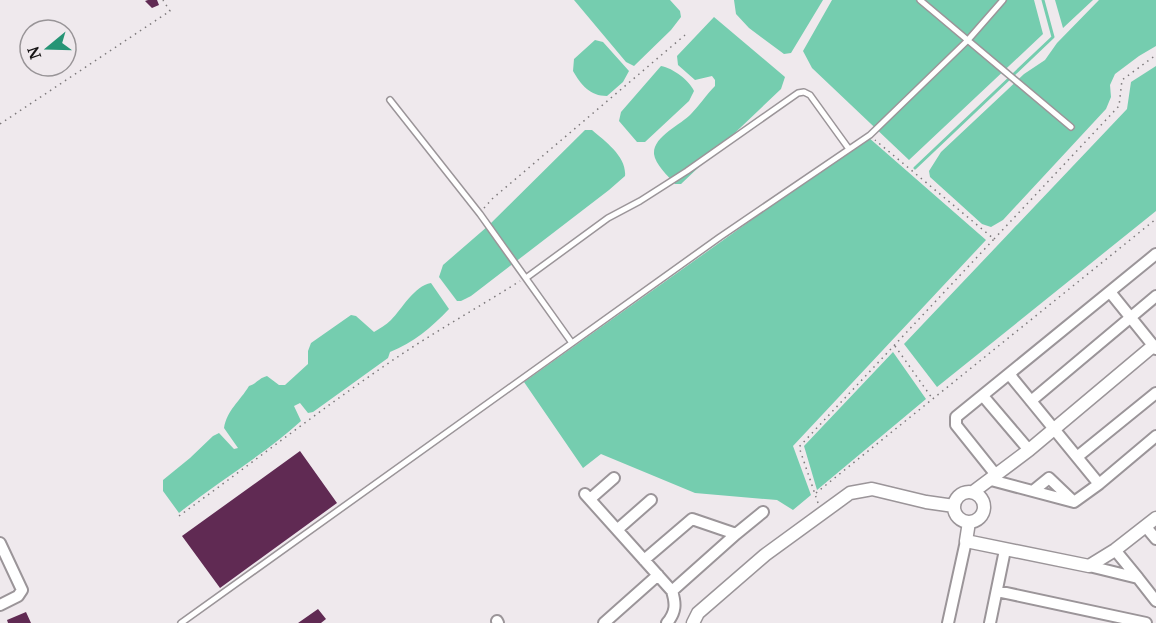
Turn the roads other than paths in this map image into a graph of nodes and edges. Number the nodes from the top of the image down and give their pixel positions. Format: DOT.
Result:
graph roads {
  1 [pos="920,0"];
  2 [pos="1003,0"];
  3 [pos="968,40"];
  4 [pos="390,100"];
  5 [pos="1071,127"];
  6 [pos="849,149"];
  7 [pos="1156,254"];
  8 [pos="526,278"];
  9 [pos="1110,292"];
  10 [pos="1156,296"];
  11 [pos="1130,317"];
  12 [pos="572,343"];
  13 [pos="1155,346"];
  14 [pos="1008,374"];
  15 [pos="1156,393"];
  16 [pos="983,396"];
  17 [pos="1031,401"];
  18 [pos="1054,429"];
  19 [pos="1156,436"];
  20 [pos="1029,450"];
  21 [pos="1077,457"];
  22 [pos="994,477"];
  23 [pos="614,478"];
  24 [pos="1099,484"];
  25 [pos="1033,491"];
  26 [pos="973,492"];
  27 [pos="651,500"];
  28 [pos="1074,502"];
  29 [pos="954,506"];
  30 [pos="763,512"];
  31 [pos="1156,518"];
  32 [pos="969,522"];
  33 [pos="1146,527"];
  34 [pos="618,529"];
  35 [pos="736,534"];
  36 [pos="1156,539"];
  37 [pos="966,541"];
  38 [pos="0,543"];
  39 [pos="1005,550"];
  40 [pos="1114,550"];
  41 [pos="644,560"];
  42 [pos="1089,566"];
  43 [pos="658,575"];
  44 [pos="1138,578"];
  45 [pos="672,591"];
  46 [pos="997,591"];
  47 [pos="1156,601"];
  48 [pos="0,605"];
  49 [pos="181,623"];
  50 [pos="604,623"];
  51 [pos="667,623"];
  52 [pos="693,623"];
  53 [pos="948,623"];
  54 [pos="990,623"];
  55 [pos="1146,623"];
  1 -- 3 [label="lane"];
  2 -- 3 [label="lane"];
  3 -- 5 [label="lane"];
  3 -- 6 [label="lane"];
  4 -- 8 [label="lane"];
  6 -- 8 [label="lane"];
  6 -- 12 [label="lane"];
  7 -- 9 [label="street"];
  8 -- 12 [label="lane"];
  9 -- 11 [label="street"];
  9 -- 14 [label="street"];
  10 -- 11 [label="street"];
  11 -- 13 [label="street"];
  11 -- 17 [label="street"];
  12 -- 49 [label="lane"];
  13 -- 18 [label="street"];
  14 -- 16 [label="street"];
  14 -- 17 [label="street"];
  15 -- 21 [label="street"];
  16 -- 20 [label="street"];
  16 -- 22 [label="street"];
  17 -- 18 [label="street"];
  18 -- 20 [label="street"];
  18 -- 21 [label="street"];
  19 -- 24 [label="street"];
  20 -- 22 [label="street"];
  21 -- 24 [label="street"];
  22 -- 25 [label="street"];
  22 -- 26 [label="street"];
  23 -- 34 [label="street"];
  24 -- 28 [label="street"];
  25 -- 28 [label="street"];
  25 -- 28 [label="street"];
  26 -- 29 [label="street"];
  26 -- 32 [label="street"];
  27 -- 34 [label="street"];
  29 -- 32 [label="street"];
  29 -- 52 [label="street"];
  30 -- 35 [label="street"];
  31 -- 33 [label="street"];
  32 -- 37 [label="street"];
  33 -- 36 [label="street"];
  33 -- 40 [label="street"];
  34 -- 41 [label="street"];
  35 -- 41 [label="street"];
  35 -- 45 [label="street"];
  37 -- 39 [label="street"];
  37 -- 53 [label="street"];
  38 -- 48 [label="street"];
  39 -- 42 [label="street"];
  39 -- 46 [label="street"];
  40 -- 42 [label="street"];
  40 -- 44 [label="street"];
  41 -- 43 [label="street"];
  42 -- 44 [label="street"];
  43 -- 45 [label="street"];
  43 -- 50 [label="street"];
  44 -- 47 [label="street"];
  45 -- 51 [label="street"];
  46 -- 54 [label="street"];
  46 -- 55 [label="street"];
}
